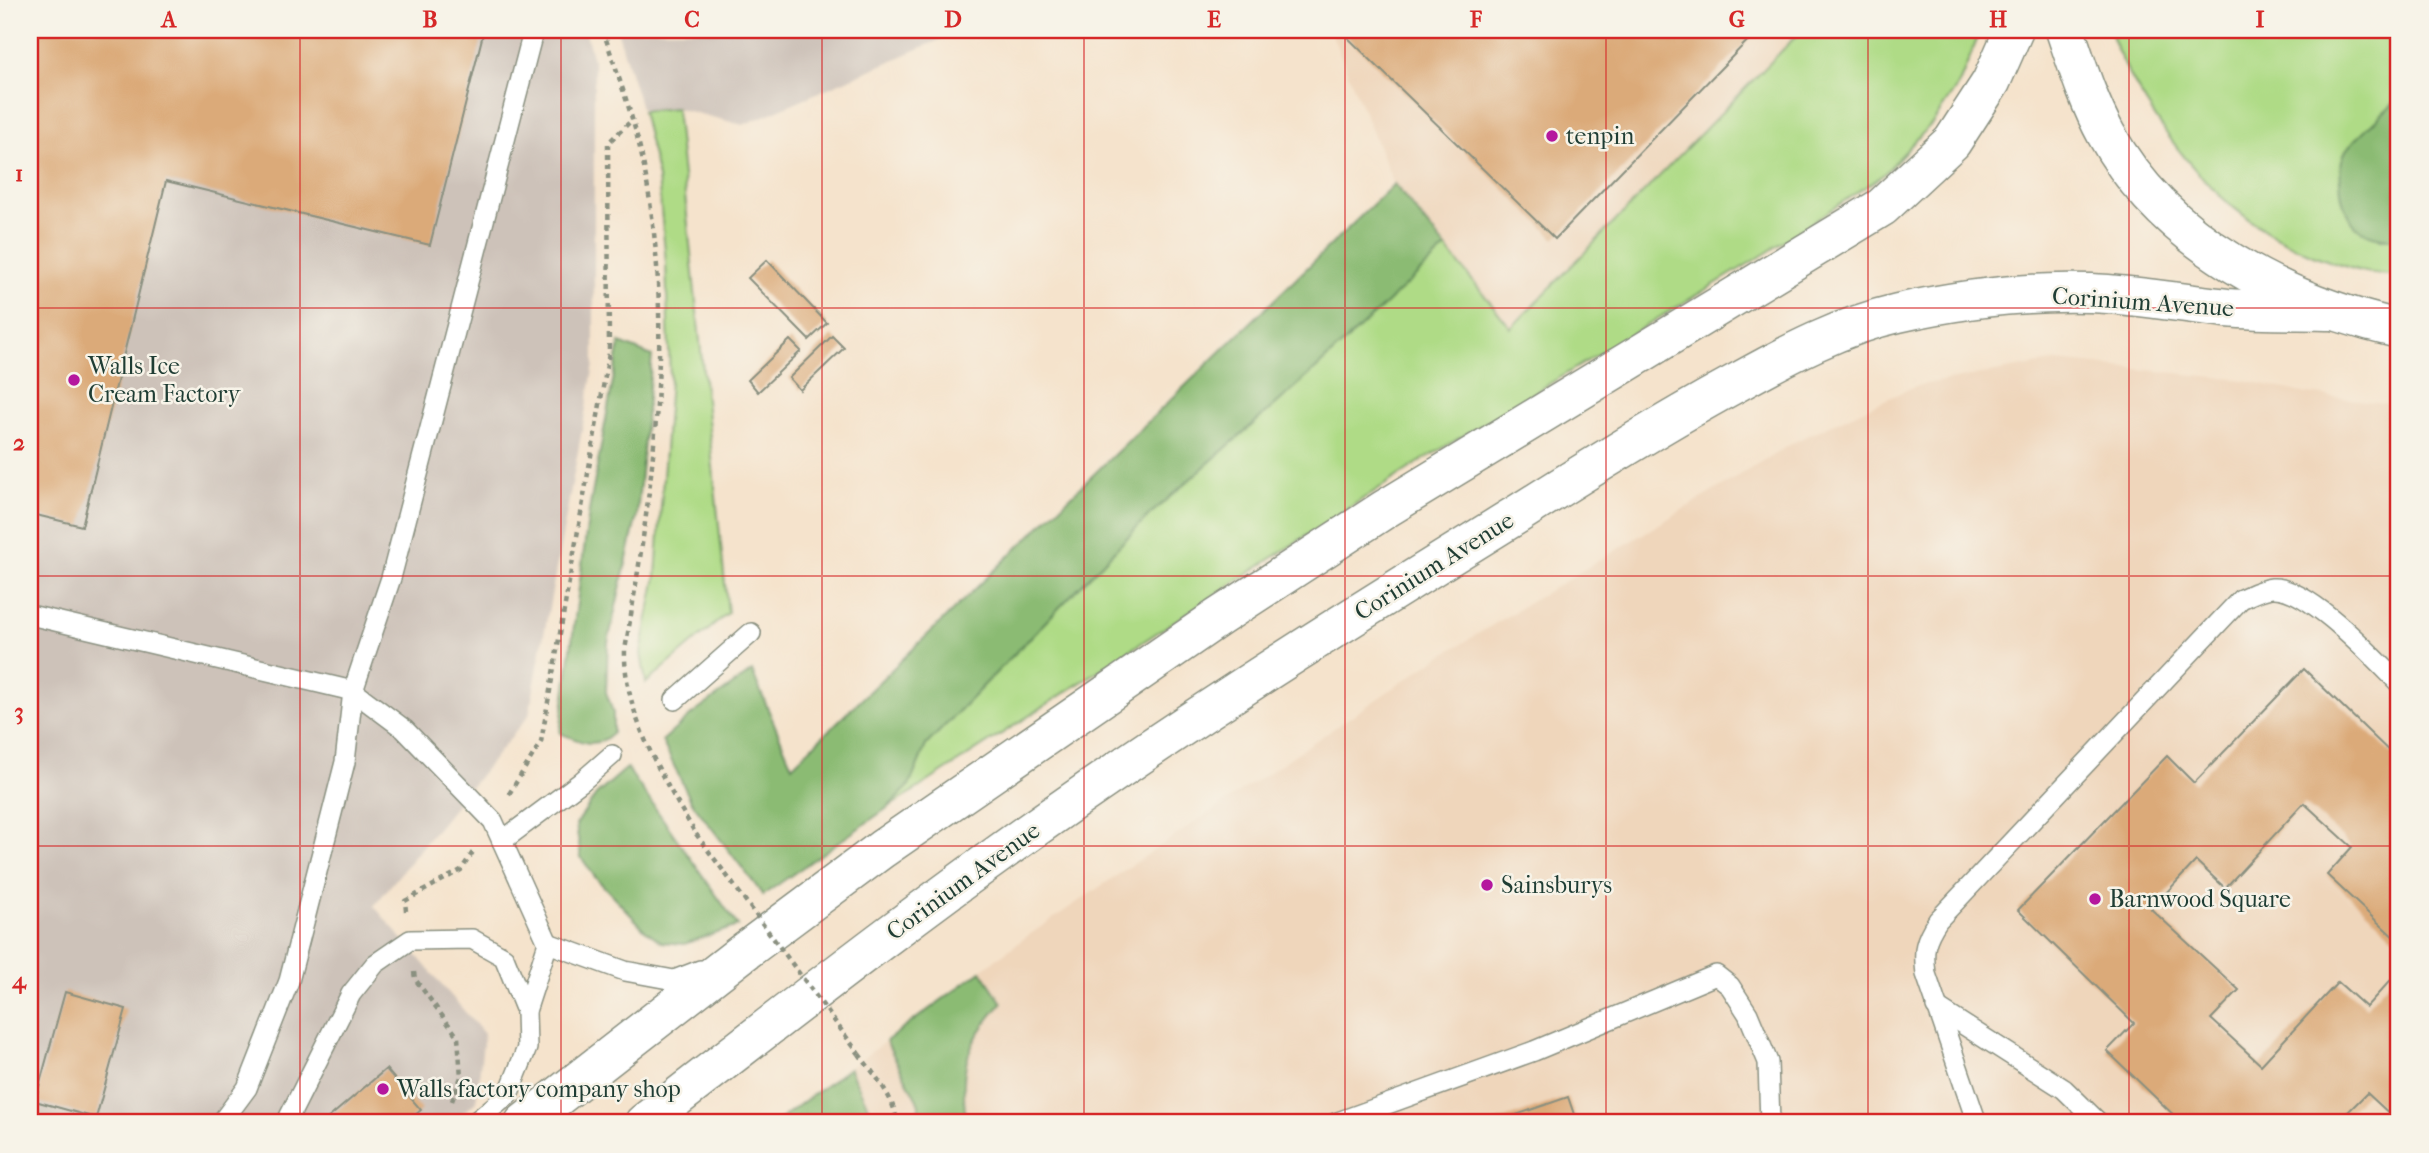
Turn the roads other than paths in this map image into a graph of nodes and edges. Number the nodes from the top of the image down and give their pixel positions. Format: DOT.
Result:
graph roads {
  1 [pos="531,30"];
  2 [pos="2014,30"];
  3 [pos="2065,30"];
  4 [pos="2333,311"];
  5 [pos="2399,329"];
  6 [pos="30,615"];
  7 [pos="751,633"];
  8 [pos="2399,683"];
  9 [pos="353,691"];
  10 [pos="676,699"];
  11 [pos="612,755"];
  12 [pos="502,841"];
  13 [pos="548,943"];
  14 [pos="741,954"];
  15 [pos="1936,1007"];
  16 [pos="526,1011"];
  17 [pos="221,1123"];
  18 [pos="286,1123"];
  19 [pos="474,1123"];
  20 [pos="524,1123"];
  21 [pos="644,1123"];
  22 [pos="1335,1123"];
  23 [pos="1770,1123"];
  24 [pos="1977,1123"];
  25 [pos="2099,1123"];
  1 -- 9 [label="lane"];
  2 -- 14 [label="highway"];
  3 -- 4 [label="highway"];
  4 -- 5 [label="highway"];
  4 -- 21 [label="highway, Corinium Avenue"];
  6 -- 9 [label="lane"];
  7 -- 10 [label="lane"];
  8 -- 15 [label="lane"];
  9 -- 12 [label="lane"];
  9 -- 17 [label="lane"];
  11 -- 12 [label="lane"];
  12 -- 13 [label="lane"];
  13 -- 14 [label="lane"];
  13 -- 16 [label="lane"];
  14 -- 20 [label="highway"];
  15 -- 24 [label="lane"];
  15 -- 25 [label="lane"];
  16 -- 18 [label="lane"];
  16 -- 19 [label="lane"];
  22 -- 23 [label="lane"];
}
